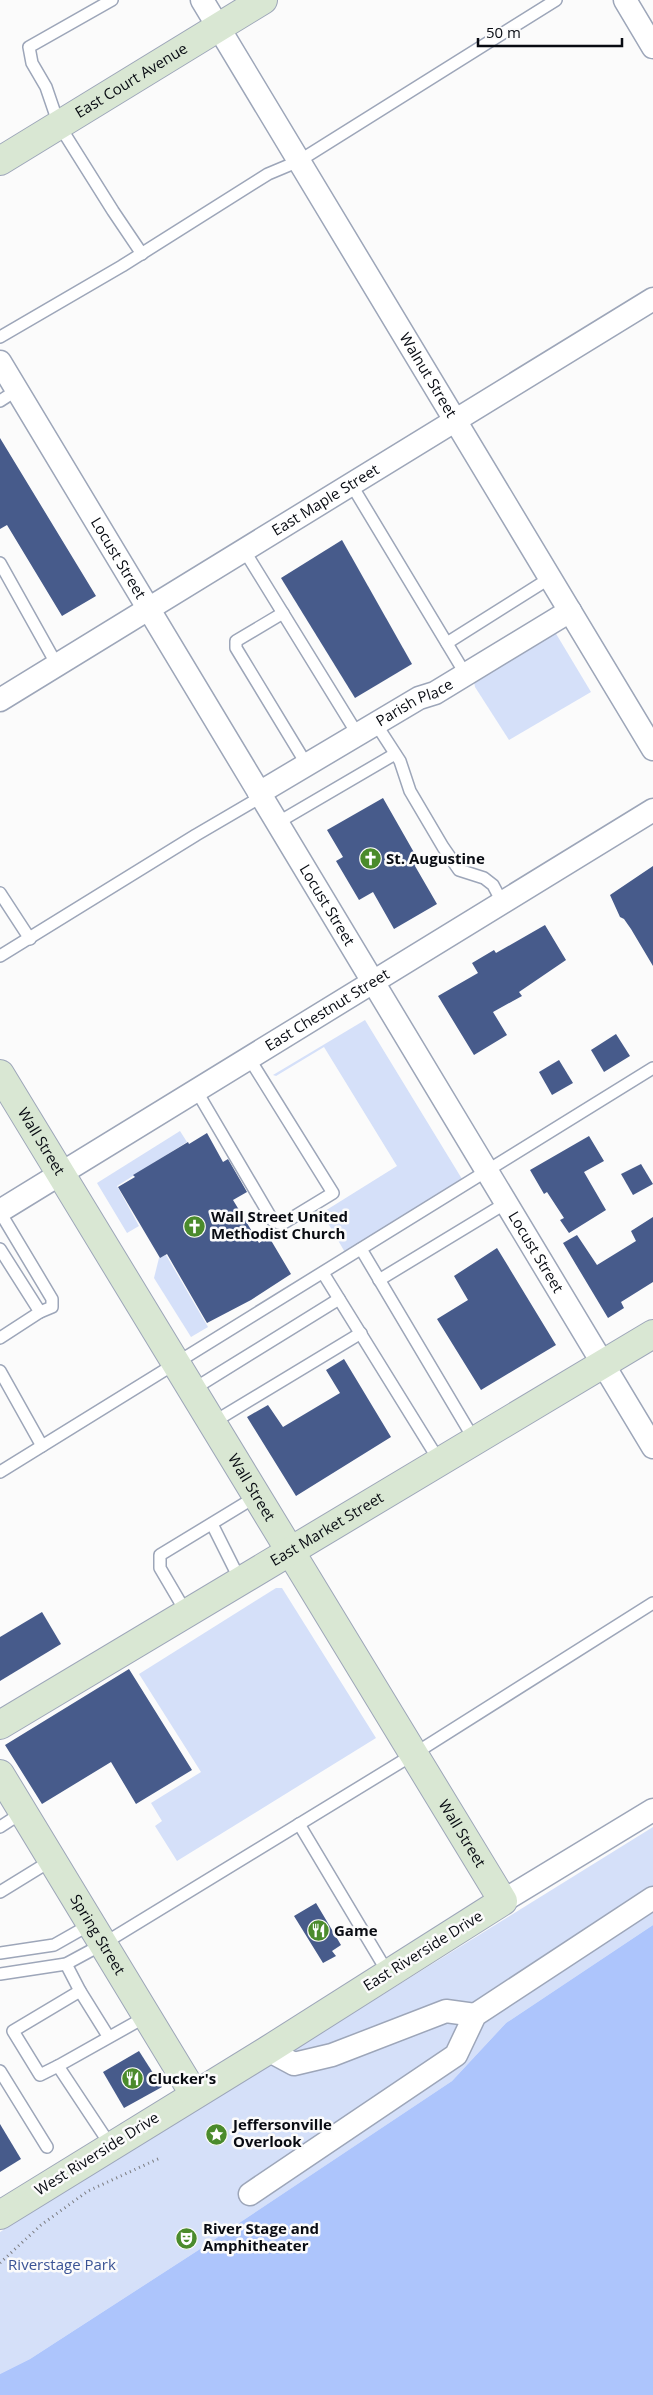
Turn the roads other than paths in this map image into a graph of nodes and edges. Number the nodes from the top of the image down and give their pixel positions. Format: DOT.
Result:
graph roads {
  1 [pos="112,0"];
  2 [pos="202,0"];
  3 [pos="263,0"];
  4 [pos="556,0"];
  5 [pos="625,0"];
  6 [pos="219,28"];
  7 [pos="653,47"];
  8 [pos="59,125"];
  9 [pos="3,153"];
  10 [pos="299,161"];
  11 [pos="142,254"];
  12 [pos="653,299"];
  13 [pos="0,337"];
  14 [pos="0,362"];
  15 [pos="8,395"];
  16 [pos="455,420"];
  17 [pos="351,484"];
  18 [pos="244,550"];
  19 [pos="0,563"];
  20 [pos="550,578"];
  21 [pos="148,609"];
  22 [pos="570,611"];
  23 [pos="282,613"];
  24 [pos="447,643"];
  25 [pos="57,665"];
  26 [pos="466,675"];
  27 [pos="0,700"];
  28 [pos="367,730"];
  29 [pos="653,749"];
  30 [pos="395,754"];
  31 [pos="307,765"];
  32 [pos="260,795"];
  33 [pos="653,810"];
  34 [pos="277,823"];
  35 [pos="0,894"];
  36 [pos="502,902"];
  37 [pos="30,939"];
  38 [pos="0,956"];
  39 [pos="373,981"];
  40 [pos="249,1058"];
  41 [pos="653,1068"];
  42 [pos="0,1074"];
  43 [pos="196,1090"];
  44 [pos="487,1171"];
  45 [pos="61,1174"];
  46 [pos="506,1203"];
  47 [pos="0,1211"];
  48 [pos="16,1241"];
  49 [pos="0,1249"];
  50 [pos="361,1249"];
  51 [pos="323,1273"];
  52 [pos="379,1280"];
  53 [pos="340,1299"];
  54 [pos="40,1312"];
  55 [pos="361,1333"];
  56 [pos="653,1334"];
  57 [pos="0,1338"];
  58 [pos="176,1363"];
  59 [pos="603,1364"];
  60 [pos="0,1371"];
  61 [pos="192,1390"];
  62 [pos="212,1423"];
  63 [pos="475,1441"];
  64 [pos="42,1446"];
  65 [pos="653,1446"];
  66 [pos="440,1462"];
  67 [pos="0,1472"];
  68 [pos="257,1496"];
  69 [pos="212,1524"];
  70 [pos="291,1552"];
  71 [pos="241,1582"];
  72 [pos="653,1603"];
  73 [pos="186,1614"];
  74 [pos="0,1725"];
  75 [pos="414,1754"];
  76 [pos="0,1774"];
  77 [pos="653,1810"];
  78 [pos="24,1812"];
  79 [pos="299,1824"];
  80 [pos="0,1827"];
  81 [pos="52,1860"];
  82 [pos="0,1892"];
  83 [pos="653,1898"];
  84 [pos="504,1901"];
  85 [pos="98,1934"];
  86 [pos="0,1953"];
  87 [pos="66,1964"];
  88 [pos="388,1973"];
  89 [pos="0,1974"];
  90 [pos="80,1991"];
  91 [pos="475,2015"];
  92 [pos="147,2016"];
  93 [pos="108,2036"];
  94 [pos="268,2050"];
  95 [pos="58,2066"];
  96 [pos="0,2071"];
  97 [pos="194,2094"];
  98 [pos="111,2146"];
  99 [pos="47,2147"];
  100 [pos="250,2194"];
  101 [pos="0,2215"];
  1 -- 8 [label="lane"];
  2 -- 6 [label="street, Walnut Street"];
  3 -- 6 [label="street, East Court Avenue"];
  4 -- 10 [label="lane"];
  5 -- 7 [label="street"];
  6 -- 8 [label="street, East Court Avenue"];
  6 -- 10 [label="street, Walnut Street"];
  8 -- 9 [label="street, East Court Avenue"];
  8 -- 11 [label="lane"];
  10 -- 11 [label="lane"];
  10 -- 16 [label="street, Walnut Street"];
  11 -- 13 [label="lane"];
  12 -- 16 [label="street, East Maple Street"];
  14 -- 15 [label="street, Locust Street"];
  15 -- 21 [label="street, Locust Street"];
  16 -- 17 [label="street, East Maple Street"];
  16 -- 20 [label="street, Walnut Street"];
  17 -- 18 [label="street, East Maple Street"];
  17 -- 24 [label="lane"];
  18 -- 21 [label="street, East Maple Street"];
  18 -- 23 [label="lane"];
  19 -- 25 [label="lane"];
  20 -- 22 [label="street, Walnut Street"];
  20 -- 24 [label="lane"];
  21 -- 25 [label="street, East Maple Street"];
  21 -- 32 [label="street, Locust Street"];
  22 -- 26 [label="street, Parish Place"];
  22 -- 29 [label="street, Walnut Street"];
  23 -- 28 [label="lane"];
  23 -- 31 [label="lane"];
  24 -- 26 [label="lane"];
  25 -- 27 [label="street, East Maple Street"];
  26 -- 28 [label="street, Parish Place"];
  28 -- 30 [label="lane"];
  28 -- 31 [label="street, Parish Place"];
  30 -- 34 [label="lane"];
  30 -- 36 [label="lane"];
  31 -- 32 [label="street, Parish Place"];
  32 -- 34 [label="street, Locust Street"];
  32 -- 37 [label="lane"];
  33 -- 36 [label="street, East Chestnut Street"];
  34 -- 39 [label="street, Locust Street"];
  35 -- 37 [label="lane"];
  36 -- 39 [label="street, East Chestnut Street"];
  37 -- 38 [label="lane"];
  39 -- 40 [label="street, East Chestnut Street"];
  39 -- 44 [label="street, Locust Street"];
  40 -- 43 [label="street, East Chestnut Street"];
  40 -- 43 [label="lane"];
  41 -- 44 [label="lane"];
  42 -- 45 [label="street, Wall Street"];
  43 -- 45 [label="street, East Chestnut Street"];
  44 -- 46 [label="street, Locust Street"];
  44 -- 50 [label="lane"];
  45 -- 47 [label="street, East Chestnut Street"];
  45 -- 58 [label="street, Wall Street"];
  46 -- 52 [label="lane"];
  46 -- 59 [label="street, Locust Street"];
  47 -- 48 [label="lane"];
  48 -- 49 [label="lane"];
  48 -- 54 [label="lane"];
  49 -- 54 [label="lane"];
  50 -- 51 [label="lane"];
  50 -- 52 [label="lane"];
  51 -- 53 [label="lane"];
  51 -- 58 [label="lane"];
  52 -- 63 [label="lane"];
  53 -- 55 [label="lane"];
  53 -- 61 [label="lane"];
  54 -- 57 [label="lane"];
  55 -- 62 [label="lane"];
  55 -- 66 [label="lane"];
  56 -- 59 [label="street, East Market Street"];
  58 -- 61 [label="street, Wall Street"];
  58 -- 64 [label="lane"];
  59 -- 63 [label="street, East Market Street"];
  59 -- 65 [label="street, Locust Street"];
  60 -- 64 [label="lane"];
  61 -- 62 [label="street, Wall Street"];
  62 -- 68 [label="street, Wall Street"];
  63 -- 66 [label="street, East Market Street"];
  64 -- 67 [label="lane"];
  66 -- 70 [label="street, East Market Street"];
  68 -- 69 [label="lane"];
  68 -- 70 [label="street, Wall Street"];
  69 -- 71 [label="lane"];
  69 -- 73 [label="lane"];
  70 -- 71 [label="street, East Market Street"];
  70 -- 75 [label="street, Wall Street"];
  71 -- 73 [label="street, East Market Street"];
  72 -- 75 [label="lane"];
  73 -- 74 [label="street, East Market Street"];
  75 -- 79 [label="lane"];
  75 -- 84 [label="street, Wall Street"];
  76 -- 78 [label="street, Spring Street"];
  77 -- 84 [label="street, East Riverside Drive"];
  78 -- 80 [label="lane"];
  78 -- 81 [label="street, Spring Street"];
  79 -- 85 [label="lane"];
  79 -- 88 [label="lane"];
  81 -- 82 [label="lane"];
  81 -- 85 [label="street, Spring Street"];
  83 -- 91 [label="street"];
  84 -- 88 [label="street, East Riverside Drive"];
  85 -- 86 [label="lane"];
  85 -- 87 [label="lane"];
  85 -- 92 [label="street, Spring Street"];
  87 -- 89 [label="lane"];
  87 -- 90 [label="lane"];
  88 -- 94 [label="street, East Riverside Drive"];
  90 -- 93 [label="lane"];
  90 -- 95 [label="lane"];
  91 -- 94 [label="street"];
  91 -- 100 [label="street"];
  92 -- 93 [label="lane"];
  92 -- 97 [label="street, Spring Street"];
  93 -- 95 [label="lane"];
  94 -- 97 [label="street, East Riverside Drive"];
  95 -- 98 [label="lane"];
  96 -- 99 [label="lane"];
  97 -- 98 [label="street, West Riverside Drive"];
  98 -- 101 [label="street, West Riverside Drive"];
}
